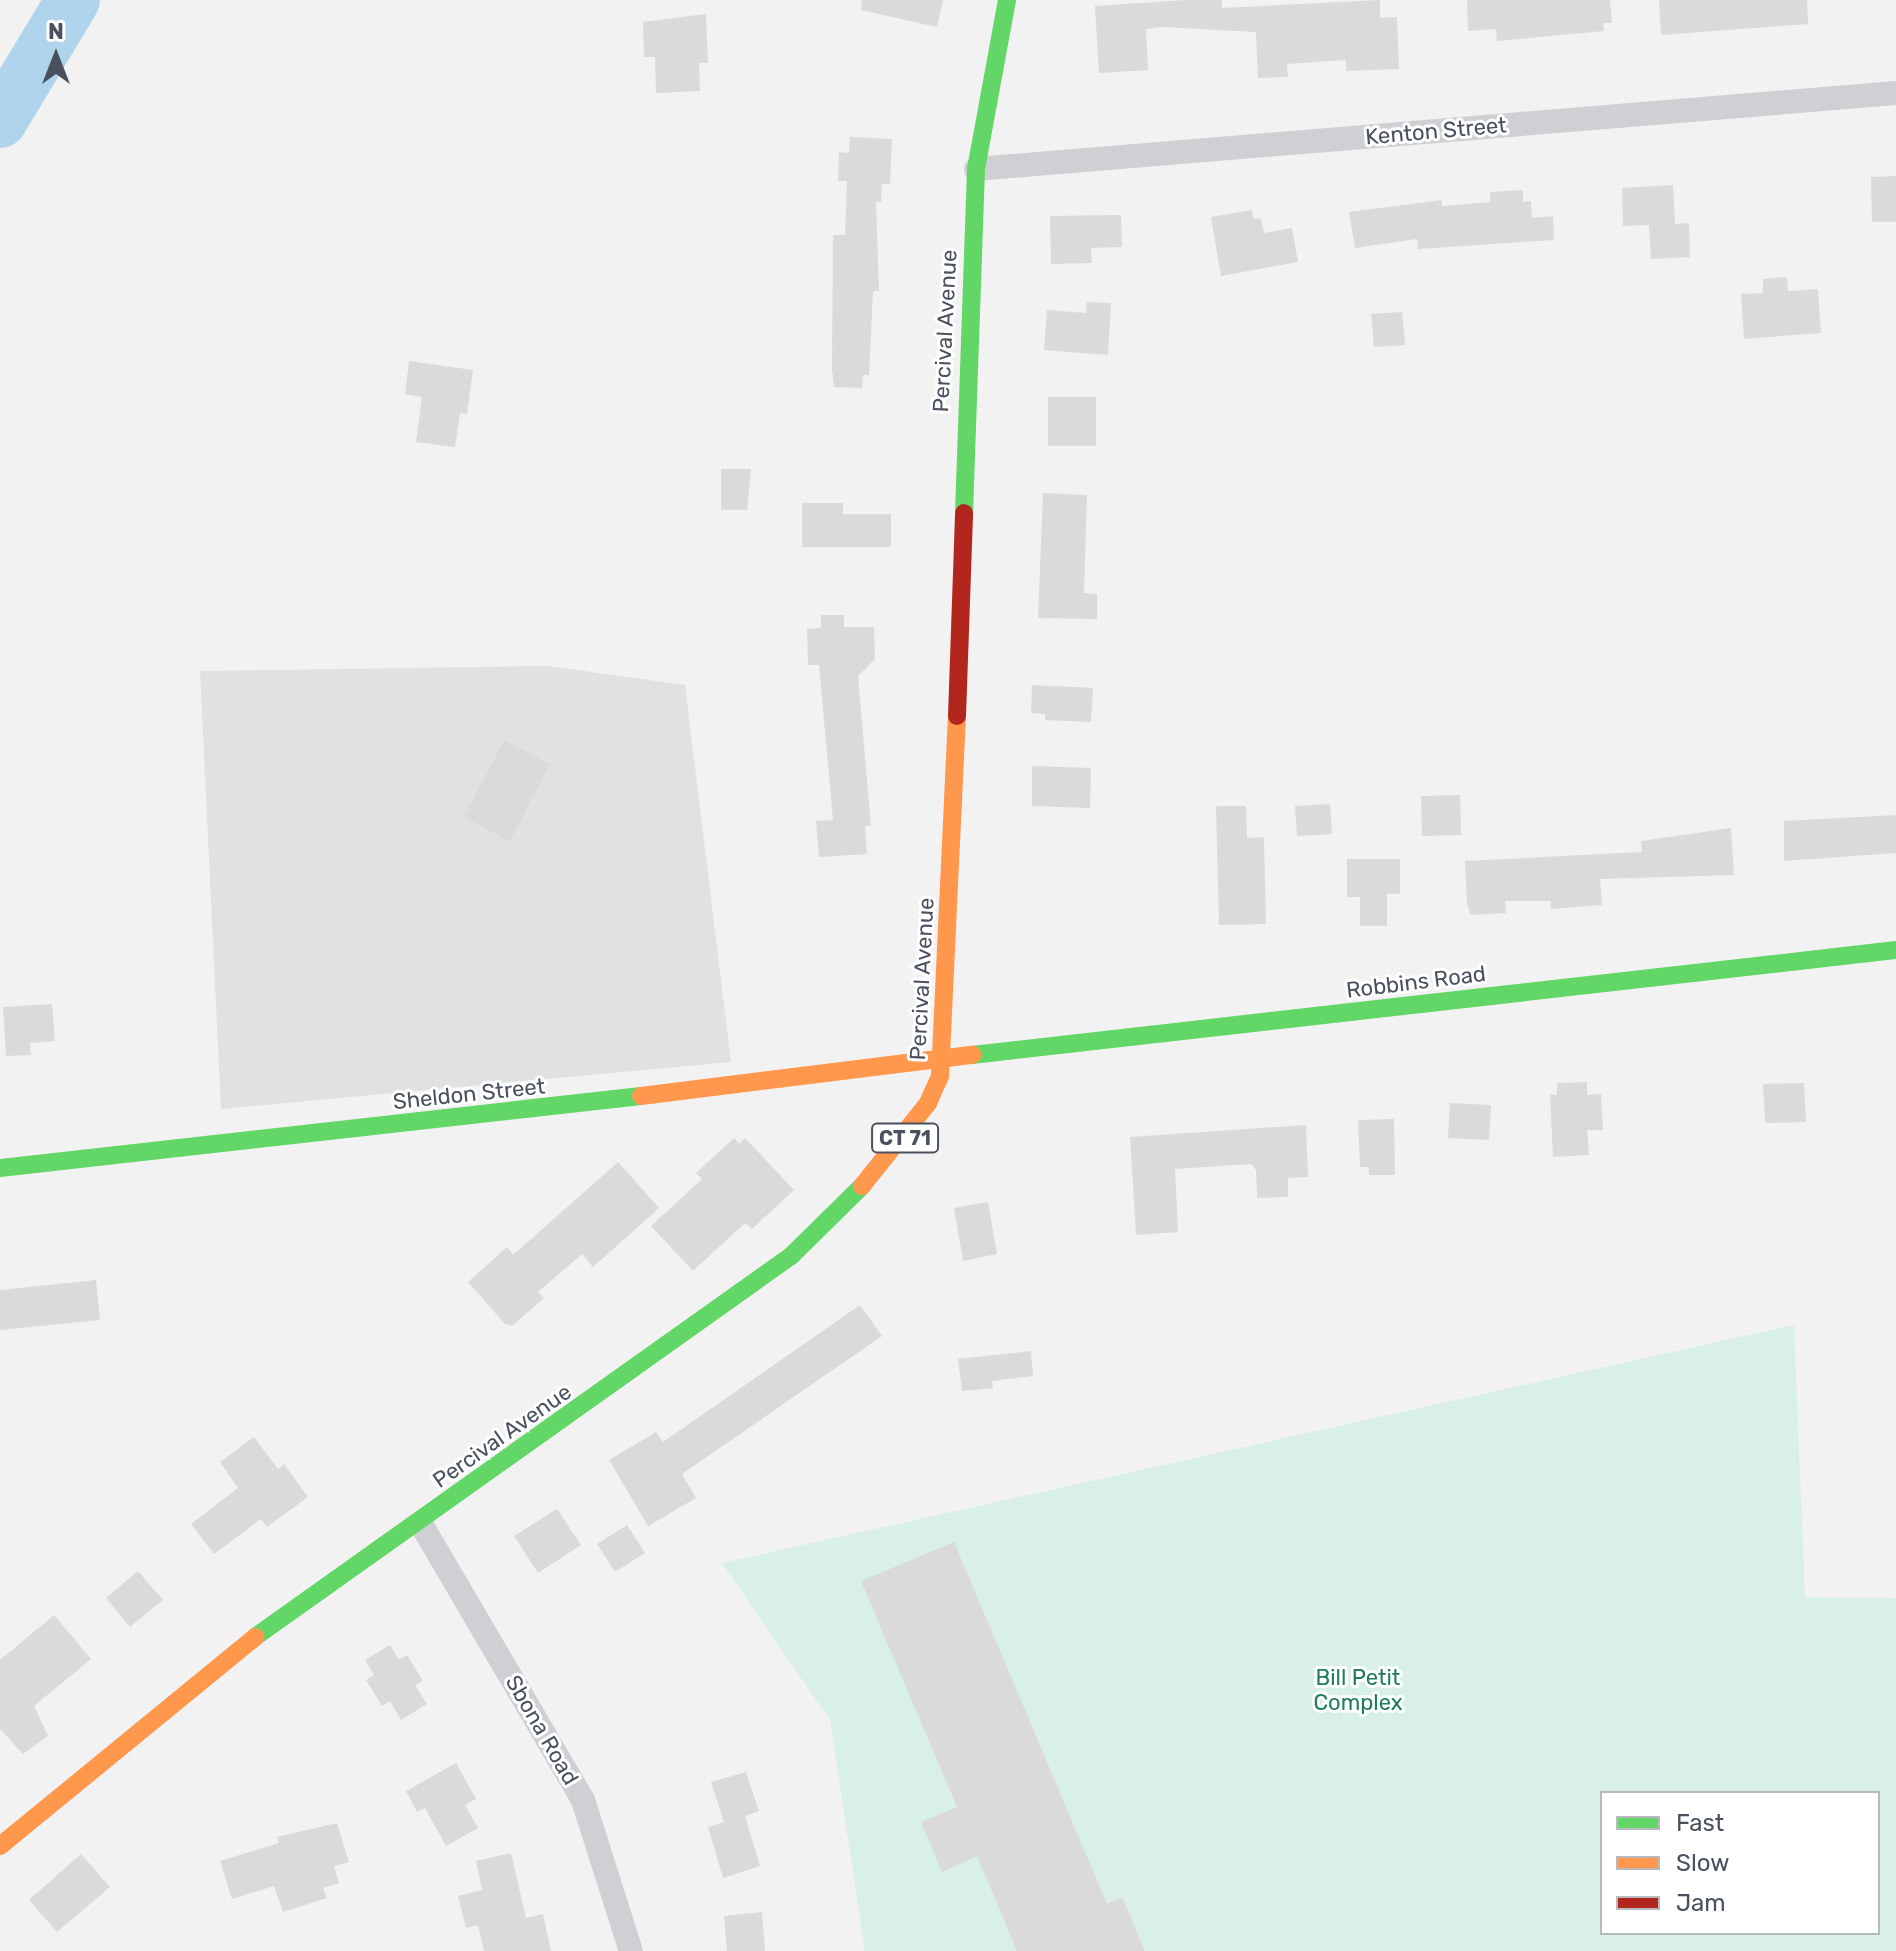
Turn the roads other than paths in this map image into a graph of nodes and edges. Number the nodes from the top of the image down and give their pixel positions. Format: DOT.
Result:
graph roads {
  1 [pos="1007,0"];
  2 [pos="1896,93"];
  3 [pos="976,169"];
  4 [pos="1896,950"];
  5 [pos="942,1062"];
  6 [pos="0,1168"];
  7 [pos="421,1524"];
  8 [pos="0,1846"];
  9 [pos="631,1951"];
  1 -- 3 [label="main road, Percival Avenue / CT 71"];
  2 -- 3 [label="street, Kenton Street"];
  3 -- 5 [label="main road, Percival Avenue / CT 71"];
  4 -- 5 [label="main road, Robbins Road"];
  5 -- 6 [label="main road, Sheldon Street"];
  5 -- 7 [label="main road, Percival Avenue / CT 71"];
  7 -- 8 [label="main road, Percival Avenue / CT 71"];
  7 -- 9 [label="street, Sbona Road"];
}
